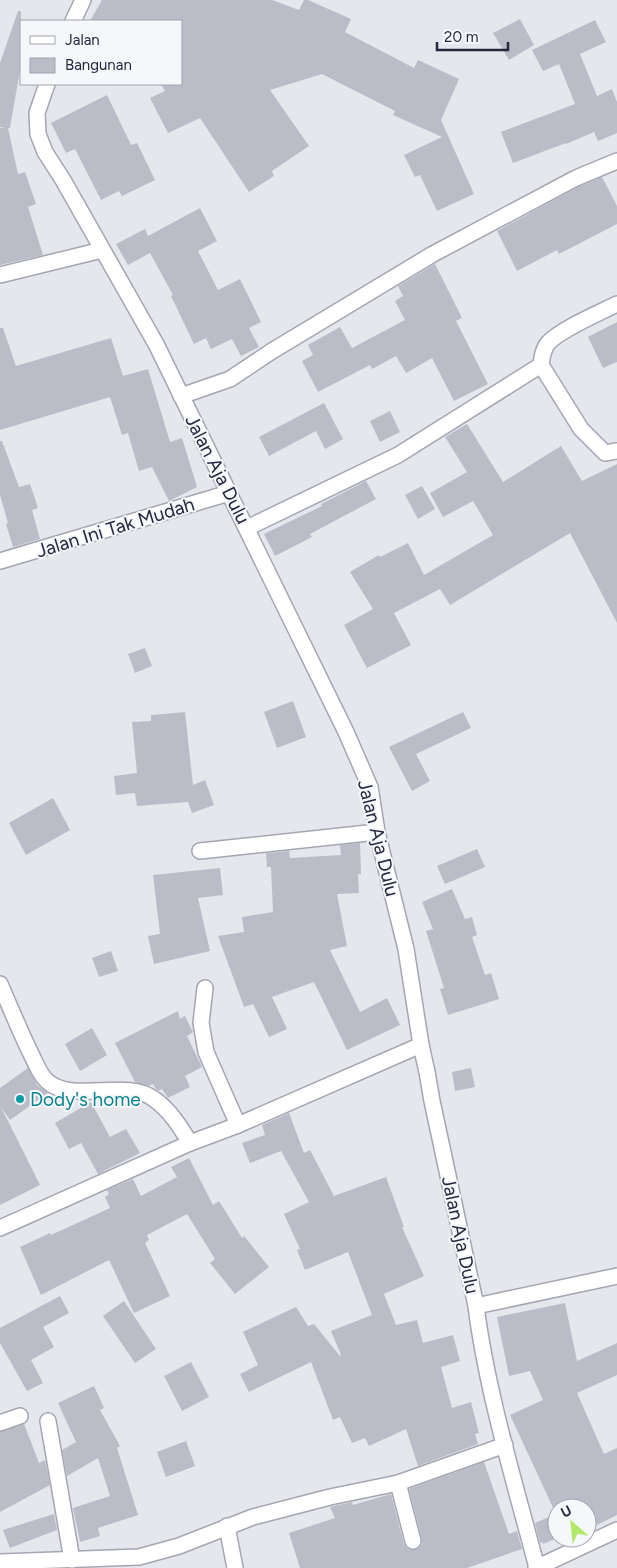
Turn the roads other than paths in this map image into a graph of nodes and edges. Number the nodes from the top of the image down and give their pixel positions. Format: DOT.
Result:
graph roads {
  1 [pos="83,0"];
  2 [pos="73,20"];
  3 [pos="47,85"];
  4 [pos="617,161"];
  5 [pos="102,250"];
  6 [pos="0,275"];
  7 [pos="617,304"];
  8 [pos="540,365"];
  9 [pos="181,396"];
  10 [pos="617,451"];
  11 [pos="229,492"];
  12 [pos="248,528"];
  13 [pos="0,561"];
  14 [pos="377,832"];
  15 [pos="200,851"];
  16 [pos="0,984"];
  17 [pos="205,988"];
  18 [pos="421,1044"];
  19 [pos="238,1125"];
  20 [pos="190,1144"];
  21 [pos="0,1228"];
  22 [pos="617,1276"];
  23 [pos="476,1306"];
  24 [pos="20,1416"];
  25 [pos="48,1421"];
  26 [pos="0,1423"];
  27 [pos="505,1445"];
  28 [pos="398,1483"];
  29 [pos="226,1526"];
  30 [pos="617,1530"];
  31 [pos="413,1541"];
  32 [pos="72,1560"];
  33 [pos="0,1562"];
  34 [pos="235,1568"];
  35 [pos="536,1568"];
  1 -- 2 [label="street"];
  3 -- 5 [label="street, Jalan Aja Dulu"];
  4 -- 9 [label="street"];
  5 -- 6 [label="street"];
  5 -- 9 [label="street, Jalan Aja Dulu"];
  7 -- 8 [label="street"];
  8 -- 10 [label="street"];
  8 -- 12 [label="street"];
  9 -- 11 [label="street, Jalan Aja Dulu"];
  11 -- 12 [label="street, Jalan Aja Dulu"];
  11 -- 13 [label="street, Jalan Ini Tak Mudah"];
  12 -- 14 [label="street, Jalan Aja Dulu"];
  14 -- 15 [label="street"];
  14 -- 18 [label="street, Jalan Aja Dulu"];
  16 -- 20 [label="street"];
  17 -- 19 [label="street"];
  18 -- 19 [label="street"];
  18 -- 23 [label="street, Jalan Aja Dulu"];
  19 -- 20 [label="street"];
  20 -- 21 [label="street"];
  22 -- 23 [label="street"];
  23 -- 27 [label="street, Jalan Aja Dulu"];
  24 -- 26 [label="street"];
  25 -- 32 [label="street"];
  27 -- 28 [label="street"];
  27 -- 35 [label="street, Jalan Aja Dulu"];
  28 -- 29 [label="street"];
  28 -- 31 [label="street"];
  29 -- 32 [label="street"];
  29 -- 34 [label="street"];
  30 -- 35 [label="street"];
  32 -- 33 [label="street"];
}
